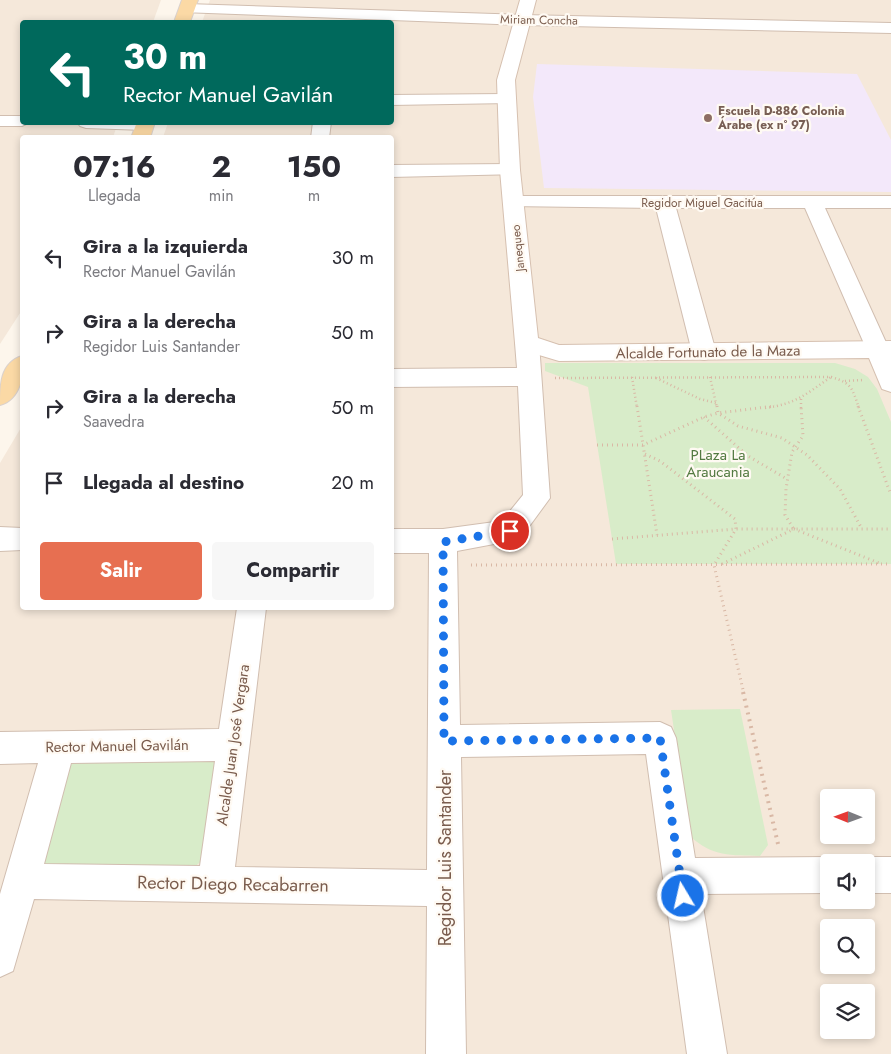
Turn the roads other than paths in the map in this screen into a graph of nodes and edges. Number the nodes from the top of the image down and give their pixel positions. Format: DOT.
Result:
graph roads {
  1 [pos="528,0"];
  2 [pos="186,10"];
  3 [pos="522,20"];
  4 [pos="891,28"];
  5 [pos="506,99"];
  6 [pos="394,100"];
  7 [pos="0,121"];
  8 [pos="20,121"];
  9 [pos="115,125"];
  10 [pos="144,128"];
  11 [pos="394,170"];
  12 [pos="510,170"];
  13 [pos="513,202"];
  14 [pos="891,202"];
  15 [pos="665,203"];
  16 [pos="813,203"];
  17 [pos="527,343"];
  18 [pos="884,349"];
  19 [pos="704,352"];
  20 [pos="20,368"];
  21 [pos="530,377"];
  22 [pos="394,378"];
  23 [pos="891,383"];
  24 [pos="0,396"];
  25 [pos="0,538"];
  26 [pos="20,539"];
  27 [pos="394,542"];
  28 [pos="443,553"];
  29 [pos="251,610"];
  30 [pos="444,741"];
  31 [pos="233,745"];
  32 [pos="59,747"];
  33 [pos="0,748"];
  34 [pos="891,874"];
  35 [pos="820,875"];
  36 [pos="875,875"];
  37 [pos="680,876"];
  38 [pos="21,881"];
  39 [pos="215,883"];
  40 [pos="445,888"];
  41 [pos="0,958"];
  42 [pos="446,1054"];
  43 [pos="707,1054"];
  1 -- 3 [label="street, Janequeo"];
  2 -- 3 [label="street, Miriam Concha"];
  3 -- 4 [label="street, Miriam Concha"];
  3 -- 5 [label="street, Janequeo"];
  5 -- 6 [label="street"];
  5 -- 12 [label="street, Janequeo"];
  7 -- 8 [label="street"];
  9 -- 10 [label="street"];
  11 -- 12 [label="street"];
  12 -- 13 [label="street, Janequeo"];
  13 -- 15 [label="street, Regidor Miguel Gacitúa"];
  13 -- 17 [label="street, Janequeo"];
  14 -- 16 [label="street, Regidor Miguel Gacitúa"];
  15 -- 16 [label="street, Regidor Miguel Gacitúa"];
  15 -- 19 [label="street"];
  16 -- 18 [label="street"];
  17 -- 19 [label="street, Alcalde Fortunato de la Maza"];
  17 -- 21 [label="street, Janequeo"];
  18 -- 19 [label="street, Alcalde Fortunato de la Maza"];
  18 -- 23 [label="street"];
  20 -- 24 [label="main road"];
  21 -- 22 [label="street"];
  21 -- 28 [label="street, Janequeo"];
  25 -- 26 [label="street"];
  27 -- 28 [label="street"];
  28 -- 30 [label="street, Regidor Luis Santander"];
  29 -- 31 [label="street, Alcalde Juan José Vergara"];
  30 -- 37 [label="street"];
  30 -- 40 [label="street, Regidor Luis Santander"];
  31 -- 32 [label="street, Rector Manuel Gavilán"];
  31 -- 39 [label="street, Alcalde Juan José Vergara"];
  32 -- 33 [label="street, Rector Manuel Gavilán"];
  32 -- 38 [label="street"];
  34 -- 36 [label="street"];
  35 -- 37 [label="street"];
  37 -- 43 [label="street"];
  38 -- 39 [label="street, Rector Diego Recabarren"];
  38 -- 41 [label="street"];
  39 -- 40 [label="street, Rector Diego Recabarren"];
  40 -- 42 [label="street, Regidor Luis Santander"];
}
